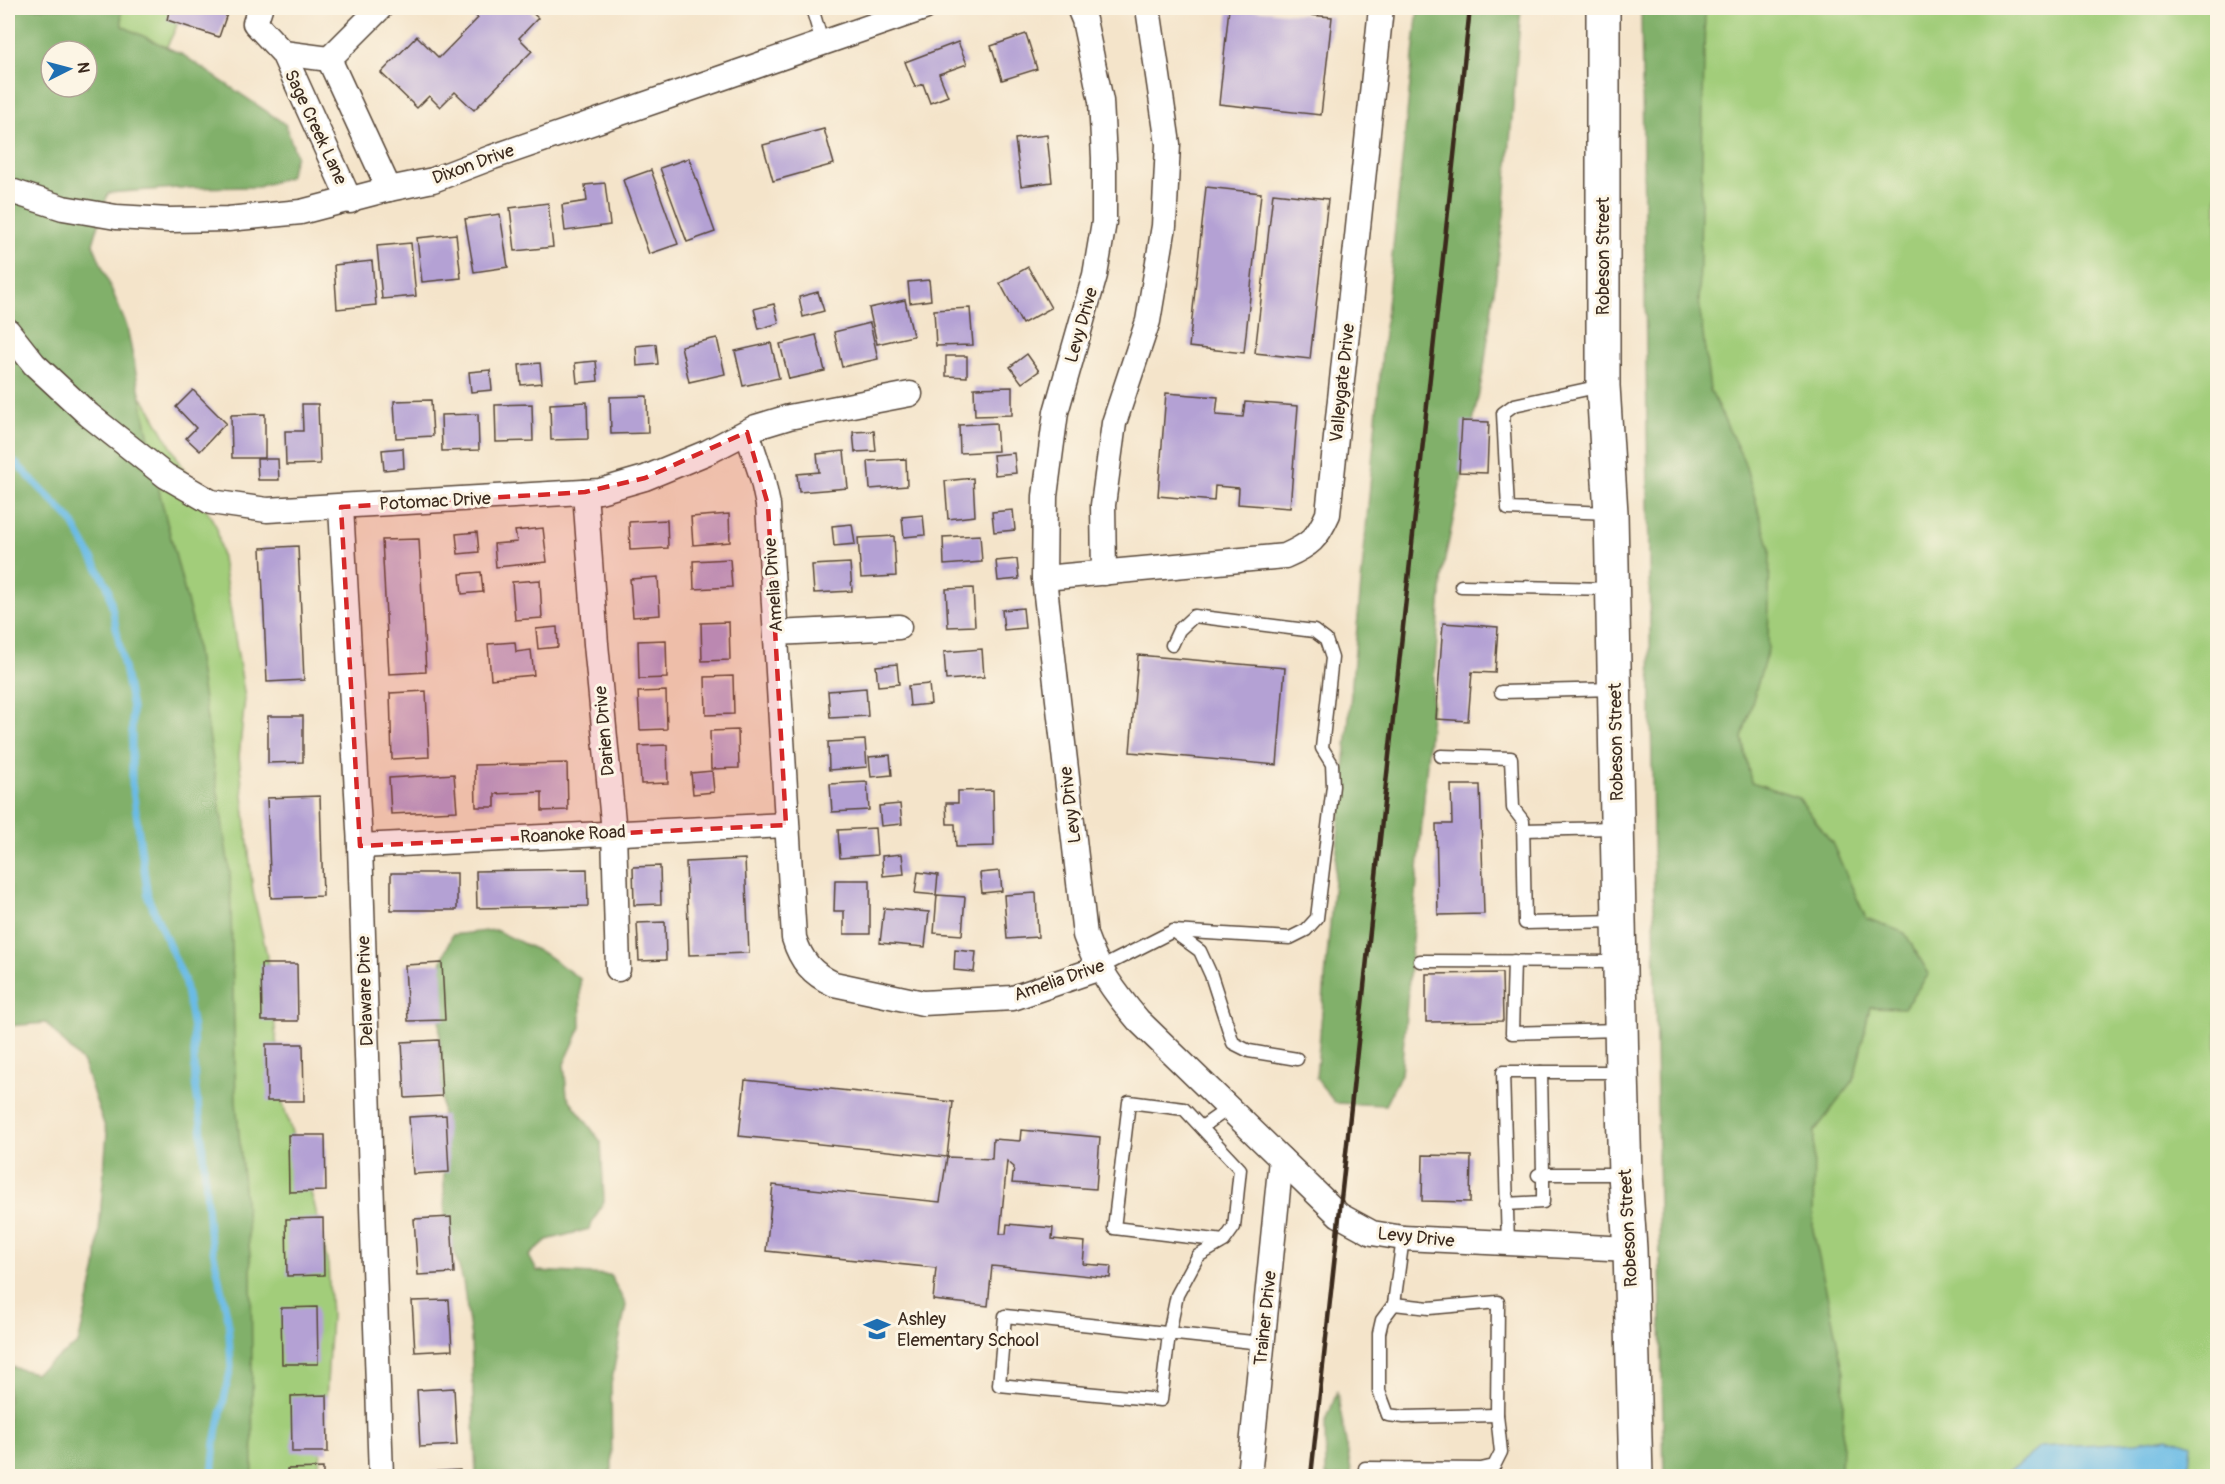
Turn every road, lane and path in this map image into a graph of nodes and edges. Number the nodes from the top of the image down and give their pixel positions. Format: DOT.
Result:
graph roads {
  1 [pos="260,8"];
  2 [pos="380,8"];
  3 [pos="812,8"];
  4 [pos="924,8"];
  5 [pos="1079,8"];
  6 [pos="1148,8"];
  7 [pos="1381,8"];
  8 [pos="1603,8"];
  9 [pos="822,42"];
  10 [pos="283,53"];
  11 [pos="329,59"];
  12 [pos="389,189"];
  13 [pos="8,190"];
  14 [pos="350,201"];
  15 [pos="8,331"];
  16 [pos="1603,386"];
  17 [pos="910,394"];
  18 [pos="747,432"];
  19 [pos="585,492"];
  20 [pos="341,507"];
  21 [pos="1611,513"];
  22 [pos="1104,573"];
  23 [pos="1044,578"];
  24 [pos="1461,586"];
  25 [pos="1612,589"];
  26 [pos="899,627"];
  27 [pos="776,633"];
  28 [pos="1172,645"];
  29 [pos="1616,689"];
  30 [pos="1501,692"];
  31 [pos="1442,756"];
  32 [pos="786,825"];
  33 [pos="1618,828"];
  34 [pos="1523,830"];
  35 [pos="614,832"];
  36 [pos="360,846"];
  37 [pos="1620,921"];
  38 [pos="1173,931"];
  39 [pos="1420,961"];
  40 [pos="1514,961"];
  41 [pos="1621,962"];
  42 [pos="1100,968"];
  43 [pos="618,969"];
  44 [pos="1621,1030"];
  45 [pos="1297,1059"];
  46 [pos="1541,1072"];
  47 [pos="1622,1072"];
  48 [pos="1229,1108"];
  49 [pos="1202,1127"];
  50 [pos="1281,1159"];
  51 [pos="1625,1174"];
  52 [pos="1541,1175"];
  53 [pos="1506,1204"];
  54 [pos="1403,1239"];
  55 [pos="1224,1241"];
  56 [pos="1508,1245"];
  57 [pos="1630,1249"];
  58 [pos="1394,1304"];
  59 [pos="1169,1334"];
  60 [pos="1262,1343"];
  61 [pos="1497,1415"];
  62 [pos="1365,1468"];
  63 [pos="381,1476"];
  64 [pos="1249,1476"];
  65 [pos="1636,1476"];
  1 -- 10 [label="street, Sage Creek Lane"];
  2 -- 11 [label="street"];
  3 -- 9 [label="lane"];
  4 -- 9 [label="street, Dixon Drive"];
  5 -- 23 [label="street, Levy Drive"];
  6 -- 22 [label="street"];
  7 -- 22 [label="street, Valleygate Drive"];
  8 -- 16 [label="main road, Robeson Street"];
  9 -- 12 [label="street, Dixon Drive"];
  10 -- 11 [label="street, Sage Creek Lane"];
  10 -- 14 [label="street, Sage Creek Lane"];
  11 -- 12 [label="street"];
  12 -- 14 [label="street, Dixon Drive"];
  13 -- 14 [label="street, Dixon Drive"];
  15 -- 20 [label="street, Potomac Drive"];
  16 -- 21 [label="main road, Robeson Street"];
  16 -- 21 [label="lane"];
  17 -- 18 [label="street, Potomac Drive"];
  18 -- 19 [label="street, Potomac Drive"];
  18 -- 27 [label="street, Amelia Drive"];
  19 -- 20 [label="street, Potomac Drive"];
  19 -- 35 [label="street, Darien Drive"];
  20 -- 36 [label="street, Delaware Drive"];
  21 -- 25 [label="main road, Robeson Street"];
  22 -- 23 [label="street, Valleygate Drive"];
  23 -- 42 [label="street, Levy Drive"];
  24 -- 25 [label="lane"];
  25 -- 29 [label="main road, Robeson Street"];
  26 -- 27 [label="street"];
  27 -- 32 [label="street, Amelia Drive"];
  28 -- 38 [label="lane"];
  29 -- 30 [label="lane"];
  29 -- 33 [label="main road, Robeson Street"];
  31 -- 34 [label="lane"];
  32 -- 35 [label="street, Roanoke Road"];
  32 -- 42 [label="street, Amelia Drive"];
  33 -- 34 [label="lane"];
  33 -- 37 [label="main road, Robeson Street"];
  34 -- 37 [label="lane"];
  35 -- 36 [label="street, Roanoke Road"];
  35 -- 43 [label="street, Darien Drive"];
  36 -- 63 [label="street, Delaware Drive"];
  37 -- 41 [label="main road, Robeson Street"];
  38 -- 42 [label="lane, Amelia Drive"];
  38 -- 45 [label="lane"];
  39 -- 40 [label="lane"];
  40 -- 41 [label="lane"];
  40 -- 44 [label="lane"];
  41 -- 44 [label="main road, Robeson Street"];
  42 -- 48 [label="street, Levy Drive"];
  44 -- 47 [label="main road, Robeson Street"];
  46 -- 47 [label="lane"];
  46 -- 52 [label="lane"];
  46 -- 53 [label="lane"];
  47 -- 51 [label="main road, Robeson Street"];
  48 -- 49 [label="lane"];
  48 -- 50 [label="street, Levy Drive"];
  49 -- 55 [label="lane"];
  49 -- 55 [label="lane"];
  50 -- 54 [label="street, Levy Drive"];
  50 -- 60 [label="street, Trainer Drive"];
  51 -- 52 [label="lane"];
  51 -- 57 [label="main road, Robeson Street"];
  52 -- 53 [label="lane"];
  53 -- 56 [label="lane"];
  54 -- 56 [label="street, Levy Drive"];
  54 -- 58 [label="lane"];
  55 -- 59 [label="lane"];
  56 -- 57 [label="street, Levy Drive"];
  57 -- 65 [label="main road, Robeson Street"];
  58 -- 61 [label="lane"];
  58 -- 61 [label="lane"];
  59 -- 59 [label="lane"];
  59 -- 60 [label="lane"];
  60 -- 64 [label="street, Trainer Drive"];
  61 -- 62 [label="lane"];
}
